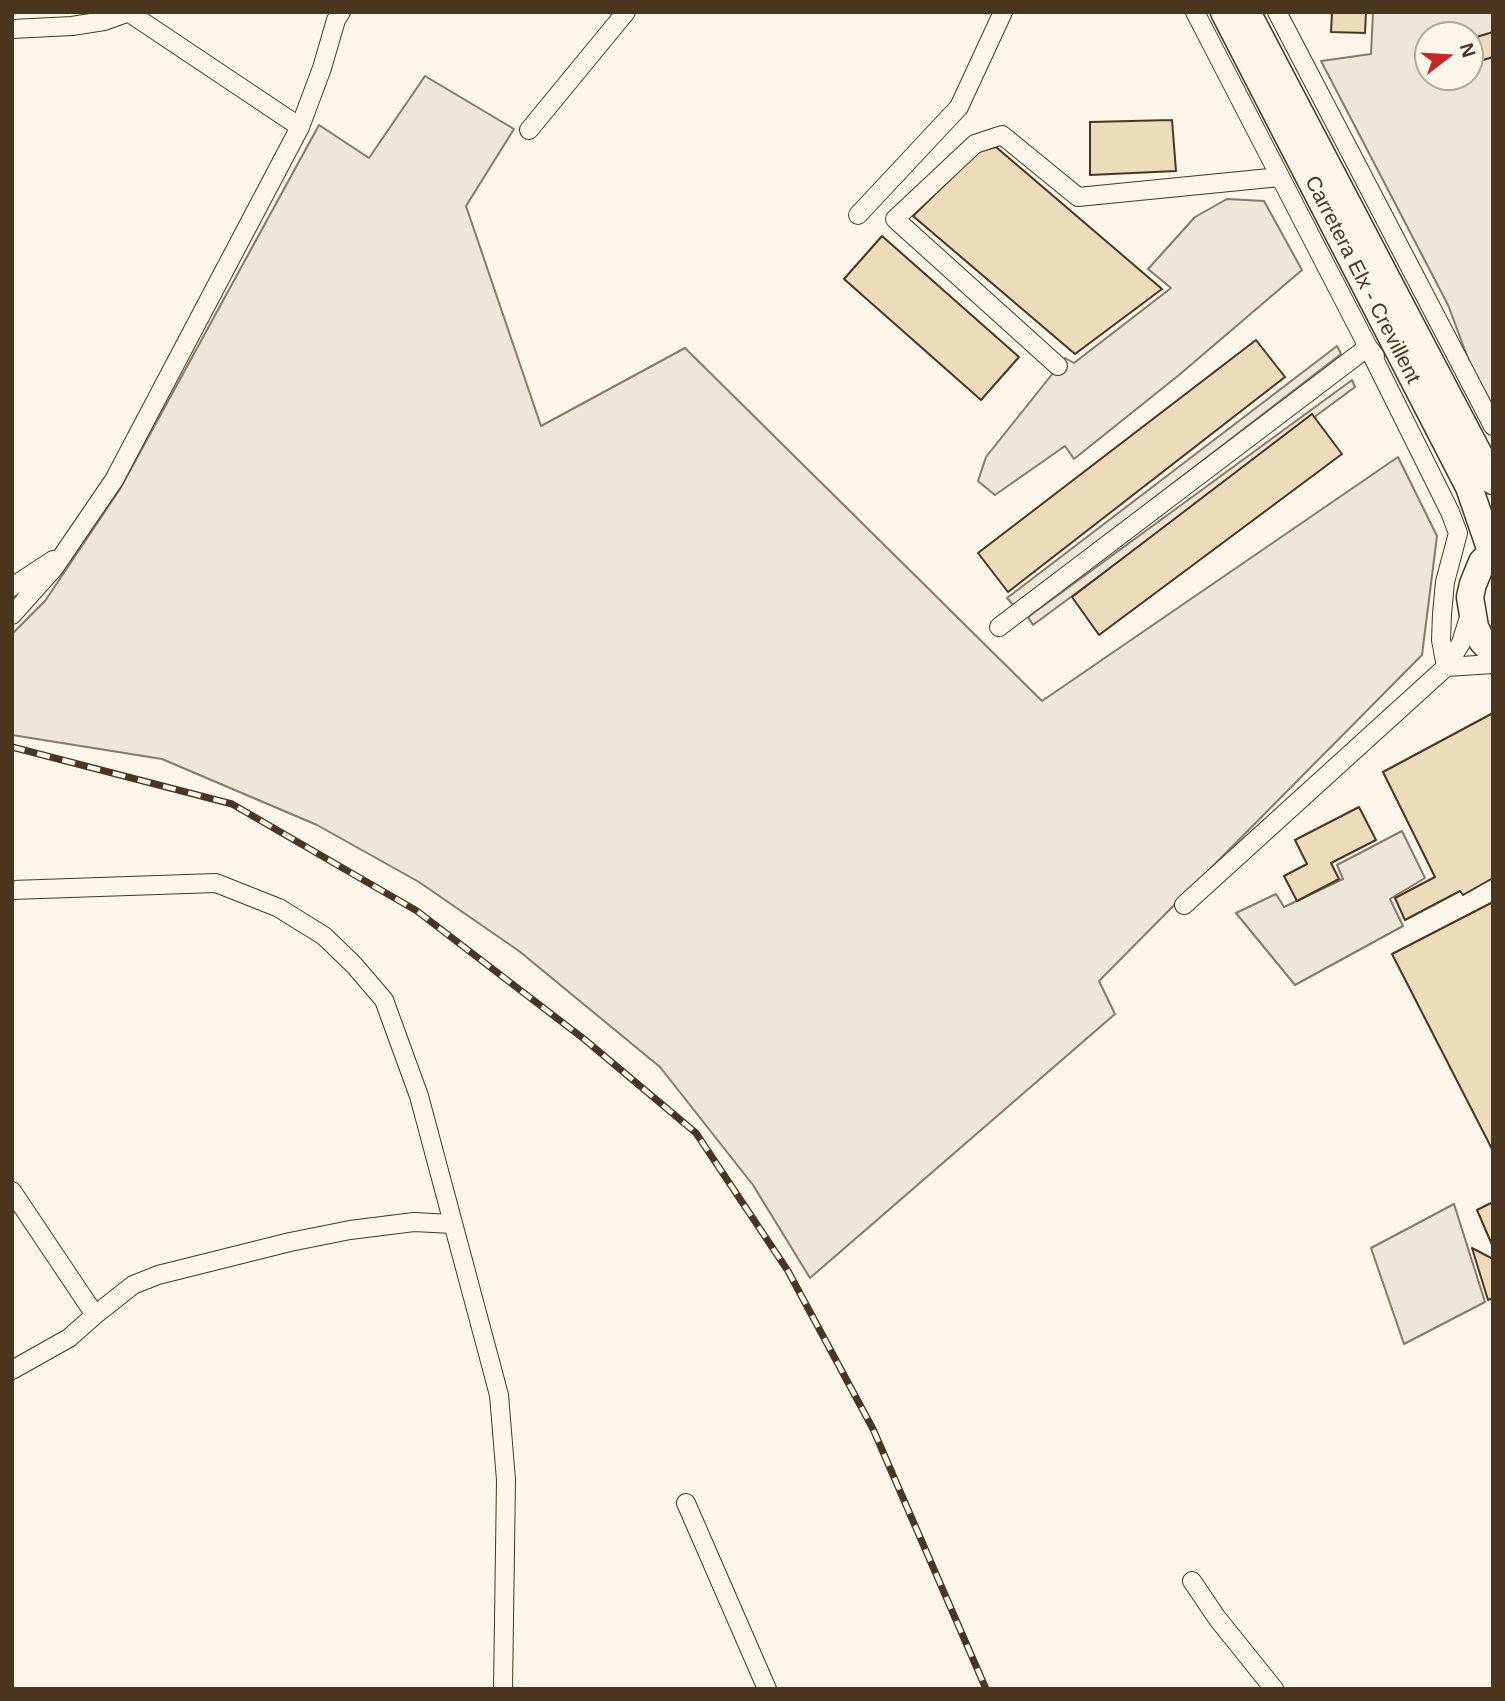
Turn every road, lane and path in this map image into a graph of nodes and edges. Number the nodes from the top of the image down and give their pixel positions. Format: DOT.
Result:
graph roads {
  1 [pos="128,12"];
  2 [pos="341,12"];
  3 [pos="626,12"];
  4 [pos="1003,12"];
  5 [pos="1195,12"];
  6 [pos="1224,12"];
  7 [pos="1247,12"];
  8 [pos="1277,12"];
  9 [pos="12,29"];
  10 [pos="300,127"];
  11 [pos="529,130"];
  12 [pos="1280,177"];
  13 [pos="1377,207"];
  14 [pos="858,215"];
  15 [pos="1368,347"];
  16 [pos="1423,352"];
  17 [pos="1058,366"];
  18 [pos="1493,426"];
  19 [pos="1454,458"];
  20 [pos="1493,481"];
  21 [pos="68,550"];
  22 [pos="1492,551"];
  23 [pos="12,587"];
  24 [pos="1471,611"];
  25 [pos="12,615"];
  26 [pos="999,627"];
  27 [pos="1493,653"];
  28 [pos="1493,664"];
  29 [pos="1447,667"];
  30 [pos="12,890"];
  31 [pos="1184,905"];
  32 [pos="12,1191"];
  33 [pos="452,1224"];
  34 [pos="94,1314"];
  35 [pos="12,1370"];
  36 [pos="686,1503"];
  37 [pos="1192,1581"];
  38 [pos="503,1689"];
  39 [pos="767,1689"];
  40 [pos="1274,1689"];
  1 -- 9 [label="street"];
  1 -- 10 [label="street"];
  2 -- 10 [label="street"];
  3 -- 11 [label="street"];
  4 -- 14 [label="street"];
  5 -- 12 [label="street"];
  6 -- 19 [label="highway, Carretera Elx - Crevillent"];
  7 -- 16 [label="highway, Carretera Elx - Crevillent"];
  8 -- 13 [label="street"];
  10 -- 21 [label="street"];
  12 -- 15 [label="street"];
  12 -- 17 [label="street"];
  13 -- 16 [label="street"];
  13 -- 18 [label="street"];
  15 -- 19 [label="street"];
  15 -- 26 [label="street"];
  15 -- 29 [label="street"];
  16 -- 20 [label="highway, Carretera Elx - Crevillent"];
  19 -- 22 [label="highway, Carretera Elx - Crevillent"];
  21 -- 23 [label="street"];
  21 -- 25 [label="street"];
  22 -- 24 [label="highway"];
  24 -- 27 [label="highway"];
  24 -- 29 [label="street"];
  28 -- 29 [label="street"];
  29 -- 31 [label="street"];
  30 -- 33 [label="street"];
  32 -- 34 [label="street"];
  33 -- 34 [label="street"];
  33 -- 38 [label="street"];
  34 -- 35 [label="street"];
  36 -- 39 [label="street"];
  37 -- 40 [label="street"];
}
